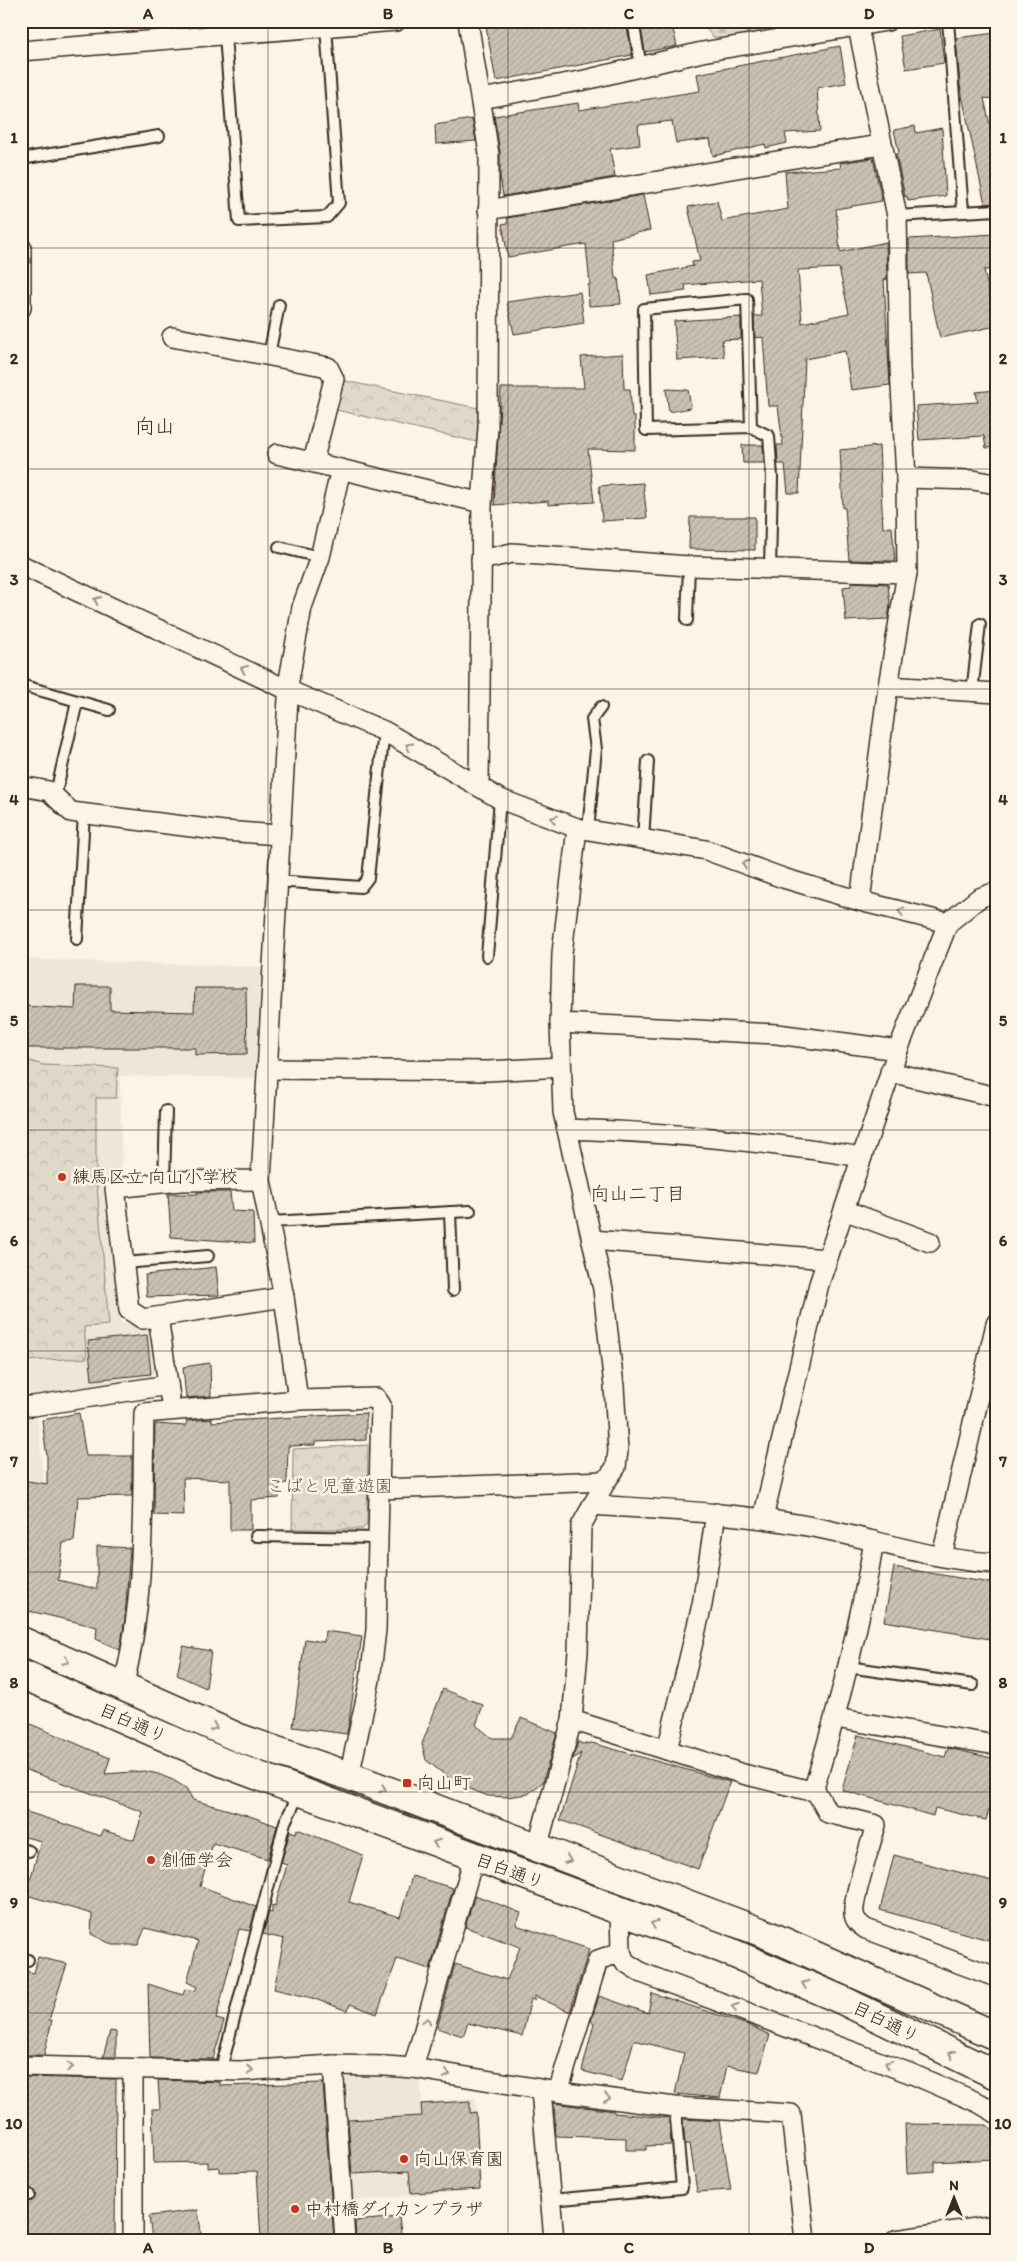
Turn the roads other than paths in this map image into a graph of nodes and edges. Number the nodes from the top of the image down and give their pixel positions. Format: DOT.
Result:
graph roads {
  1 [pos="396,21"];
  2 [pos="468,21"];
  3 [pos="633,21"];
  4 [pos="887,21"];
  5 [pos="948,21"];
  6 [pos="326,27"];
  7 [pos="858,27"];
  8 [pos="226,35"];
  9 [pos="21,50"];
  10 [pos="641,67"];
  11 [pos="481,99"];
  12 [pos="159,136"];
  13 [pos="882,145"];
  14 [pos="21,159"];
  15 [pos="488,210"];
  16 [pos="996,210"];
  17 [pos="963,211"];
  18 [pos="897,216"];
  19 [pos="21,247"];
  20 [pos="279,305"];
  21 [pos="21,308"];
  22 [pos="172,337"];
  23 [pos="269,355"];
  24 [pos="751,427"];
  25 [pos="277,454"];
  26 [pos="313,462"];
  27 [pos="341,469"];
  28 [pos="906,478"];
  29 [pos="996,484"];
  30 [pos="482,503"];
  31 [pos="279,547"];
  32 [pos="320,557"];
  33 [pos="481,560"];
  34 [pos="21,565"];
  35 [pos="690,566"];
  36 [pos="770,569"];
  37 [pos="907,573"];
  38 [pos="687,620"];
  39 [pos="980,624"];
  40 [pos="21,685"];
  41 [pos="888,686"];
  42 [pos="288,690"];
  43 [pos="972,692"];
  44 [pos="996,693"];
  45 [pos="77,702"];
  46 [pos="601,707"];
  47 [pos="108,710"];
  48 [pos="384,731"];
  49 [pos="648,761"];
  50 [pos="21,786"];
  51 [pos="479,786"];
  52 [pos="55,797"];
  53 [pos="500,799"];
  54 [pos="84,814"];
  55 [pos="583,829"];
  56 [pos="279,835"];
  57 [pos="643,840"];
  58 [pos="276,881"];
  59 [pos="996,892"];
  60 [pos="860,901"];
  61 [pos="948,923"];
  62 [pos="77,940"];
  63 [pos="487,956"];
  64 [pos="560,1023"];
  65 [pos="898,1050"];
  66 [pos="561,1067"];
  67 [pos="267,1069"];
  68 [pos="890,1072"];
  69 [pos="996,1097"];
  70 [pos="166,1110"];
  71 [pos="567,1129"];
  72 [pos="862,1157"];
  73 [pos="261,1180"];
  74 [pos="164,1183"];
  75 [pos="844,1210"];
  76 [pos="470,1211"];
  77 [pos="450,1212"];
  78 [pos="270,1222"];
  79 [pos="592,1240"];
  80 [pos="930,1242"];
  81 [pos="208,1256"];
  82 [pos="827,1259"];
  83 [pos="124,1263"];
  84 [pos="453,1290"];
  85 [pos="284,1297"];
  86 [pos="158,1317"];
  87 [pos="996,1324"];
  88 [pos="168,1385"];
  89 [pos="298,1400"];
  90 [pos="21,1406"];
  91 [pos="173,1411"];
  92 [pos="606,1481"];
  93 [pos="380,1489"];
  94 [pos="592,1506"];
  95 [pos="716,1513"];
  96 [pos="762,1518"];
  97 [pos="256,1536"];
  98 [pos="379,1538"];
  99 [pos="874,1541"];
  100 [pos="942,1556"];
  101 [pos="996,1563"];
  102 [pos="21,1642"];
  103 [pos="848,1667"];
  104 [pos="22,1675"];
  105 [pos="974,1685"];
  106 [pos="123,1687"];
  107 [pos="835,1718"];
  108 [pos="572,1720"];
  109 [pos="996,1744"];
  110 [pos="667,1750"];
  111 [pos="349,1776"];
  112 [pos="814,1788"];
  113 [pos="300,1791"];
  114 [pos="537,1848"];
  115 [pos="474,1857"];
  116 [pos="620,1911"];
  117 [pos="620,1952"];
  118 [pos="996,1977"];
  119 [pos="996,2036"];
  120 [pos="333,2065"];
  121 [pos="21,2066"];
  122 [pos="414,2068"];
  123 [pos="133,2069"];
  124 [pos="221,2069"];
  125 [pos="996,2075"];
  126 [pos="549,2091"];
  127 [pos="675,2107"];
  128 [pos="996,2113"];
  129 [pos="551,2200"];
  130 [pos="996,2225"];
  131 [pos="133,2240"];
  132 [pos="345,2240"];
  133 [pos="554,2240"];
  134 [pos="804,2240"];
  135 [pos="896,2240"];
  1 -- 6 [label="street"];
  2 -- 11 [label="street"];
  3 -- 10 [label="lane"];
  4 -- 7 [label="street"];
  5 -- 17 [label="lane"];
  6 -- 8 [label="street"];
  6 -- 8 [label="lane"];
  7 -- 10 [label="street"];
  7 -- 13 [label="street"];
  8 -- 9 [label="street"];
  10 -- 11 [label="street"];
  11 -- 15 [label="street"];
  12 -- 14 [label="lane"];
  13 -- 15 [label="street"];
  13 -- 18 [label="street"];
  15 -- 30 [label="street"];
  16 -- 17 [label="lane"];
  17 -- 18 [label="lane"];
  18 -- 28 [label="street"];
  19 -- 21 [label="street"];
  20 -- 23 [label="lane"];
  22 -- 23 [label="street"];
  23 -- 26 [label="street"];
  24 -- 24 [label="lane"];
  24 -- 36 [label="lane"];
  25 -- 26 [label="street"];
  26 -- 27 [label="street"];
  27 -- 30 [label="street"];
  27 -- 32 [label="street"];
  28 -- 29 [label="street"];
  28 -- 37 [label="street"];
  30 -- 33 [label="street"];
  31 -- 32 [label="lane"];
  32 -- 42 [label="street"];
  33 -- 35 [label="street"];
  33 -- 51 [label="street"];
  42 -- 34 [label="street, one-way"];
  35 -- 36 [label="street"];
  35 -- 38 [label="lane"];
  36 -- 37 [label="street"];
  37 -- 41 [label="street"];
  39 -- 43 [label="lane"];
  40 -- 45 [label="lane"];
  41 -- 43 [label="street"];
  41 -- 60 [label="street"];
  42 -- 48 [label="street"];
  42 -- 56 [label="street"];
  43 -- 44 [label="street"];
  45 -- 47 [label="lane"];
  45 -- 52 [label="lane"];
  46 -- 55 [label="lane"];
  51 -- 48 [label="street, one-way"];
  48 -- 58 [label="lane"];
  49 -- 57 [label="lane"];
  50 -- 52 [label="street"];
  51 -- 53 [label="street"];
  52 -- 54 [label="street"];
  55 -- 53 [label="street, one-way"];
  53 -- 63 [label="lane"];
  54 -- 56 [label="street"];
  54 -- 62 [label="lane"];
  55 -- 57 [label="street"];
  55 -- 64 [label="street"];
  56 -- 58 [label="street"];
  60 -- 57 [label="street, one-way"];
  58 -- 67 [label="street"];
  59 -- 61 [label="street"];
  61 -- 60 [label="street, one-way"];
  61 -- 65 [label="street"];
  64 -- 65 [label="street"];
  64 -- 66 [label="street"];
  65 -- 68 [label="street"];
  66 -- 67 [label="street"];
  66 -- 71 [label="street"];
  67 -- 73 [label="street"];
  68 -- 69 [label="street"];
  68 -- 72 [label="street"];
  70 -- 74 [label="lane"];
  71 -- 72 [label="street"];
  71 -- 79 [label="street"];
  72 -- 75 [label="street"];
  73 -- 74 [label="street"];
  73 -- 78 [label="street"];
  74 -- 83 [label="street"];
  75 -- 80 [label="street"];
  75 -- 82 [label="street"];
  76 -- 77 [label="lane"];
  77 -- 78 [label="lane"];
  77 -- 84 [label="lane"];
  78 -- 85 [label="street"];
  79 -- 82 [label="street"];
  79 -- 92 [label="street"];
  81 -- 83 [label="lane"];
  82 -- 96 [label="street"];
  83 -- 86 [label="street"];
  85 -- 86 [label="street"];
  85 -- 89 [label="street"];
  86 -- 88 [label="street"];
  87 -- 100 [label="street"];
  88 -- 90 [label="street"];
  88 -- 91 [label="street"];
  89 -- 91 [label="street"];
  89 -- 93 [label="street"];
  91 -- 106 [label="street"];
  92 -- 93 [label="street"];
  92 -- 94 [label="street"];
  93 -- 98 [label="street"];
  94 -- 95 [label="street"];
  94 -- 108 [label="street"];
  95 -- 96 [label="street"];
  95 -- 110 [label="street"];
  96 -- 99 [label="street"];
  97 -- 98 [label="lane"];
  98 -- 111 [label="street"];
  99 -- 100 [label="street"];
  99 -- 103 [label="street"];
  100 -- 101 [label="street"];
  102 -- 106 [label="main road, 目白通り, one-way"];
  103 -- 105 [label="lane"];
  103 -- 107 [label="street"];
  104 -- 113 [label="main road, 目白通り"];
  106 -- 111 [label="main road, 目白通り, one-way"];
  107 -- 109 [label="street"];
  107 -- 112 [label="street"];
  108 -- 110 [label="street"];
  108 -- 114 [label="street"];
  110 -- 112 [label="street"];
  111 -- 114 [label="main road, 目白通り, one-way"];
  112 -- 118 [label="street"];
  115 -- 113 [label="main road, 目白通り, one-way"];
  113 -- 124 [label="lane"];
  114 -- 119 [label="main road, 目白通り, one-way"];
  115 -- 116 [label="main road, 目白通り"];
  122 -- 115 [label="street, one-way"];
  116 -- 117 [label="street"];
  125 -- 116 [label="main road, 目白通り, one-way"];
  117 -- 126 [label="street"];
  128 -- 117 [label="street, one-way"];
  120 -- 122 [label="street"];
  124 -- 120 [label="street, one-way"];
  120 -- 132 [label="street"];
  121 -- 123 [label="street, one-way"];
  122 -- 126 [label="street, one-way"];
  123 -- 124 [label="street"];
  123 -- 131 [label="street"];
  126 -- 127 [label="street, one-way"];
  126 -- 129 [label="street"];
  127 -- 129 [label="lane"];
  127 -- 134 [label="street"];
  129 -- 133 [label="street"];
  130 -- 135 [label="street"];
}
